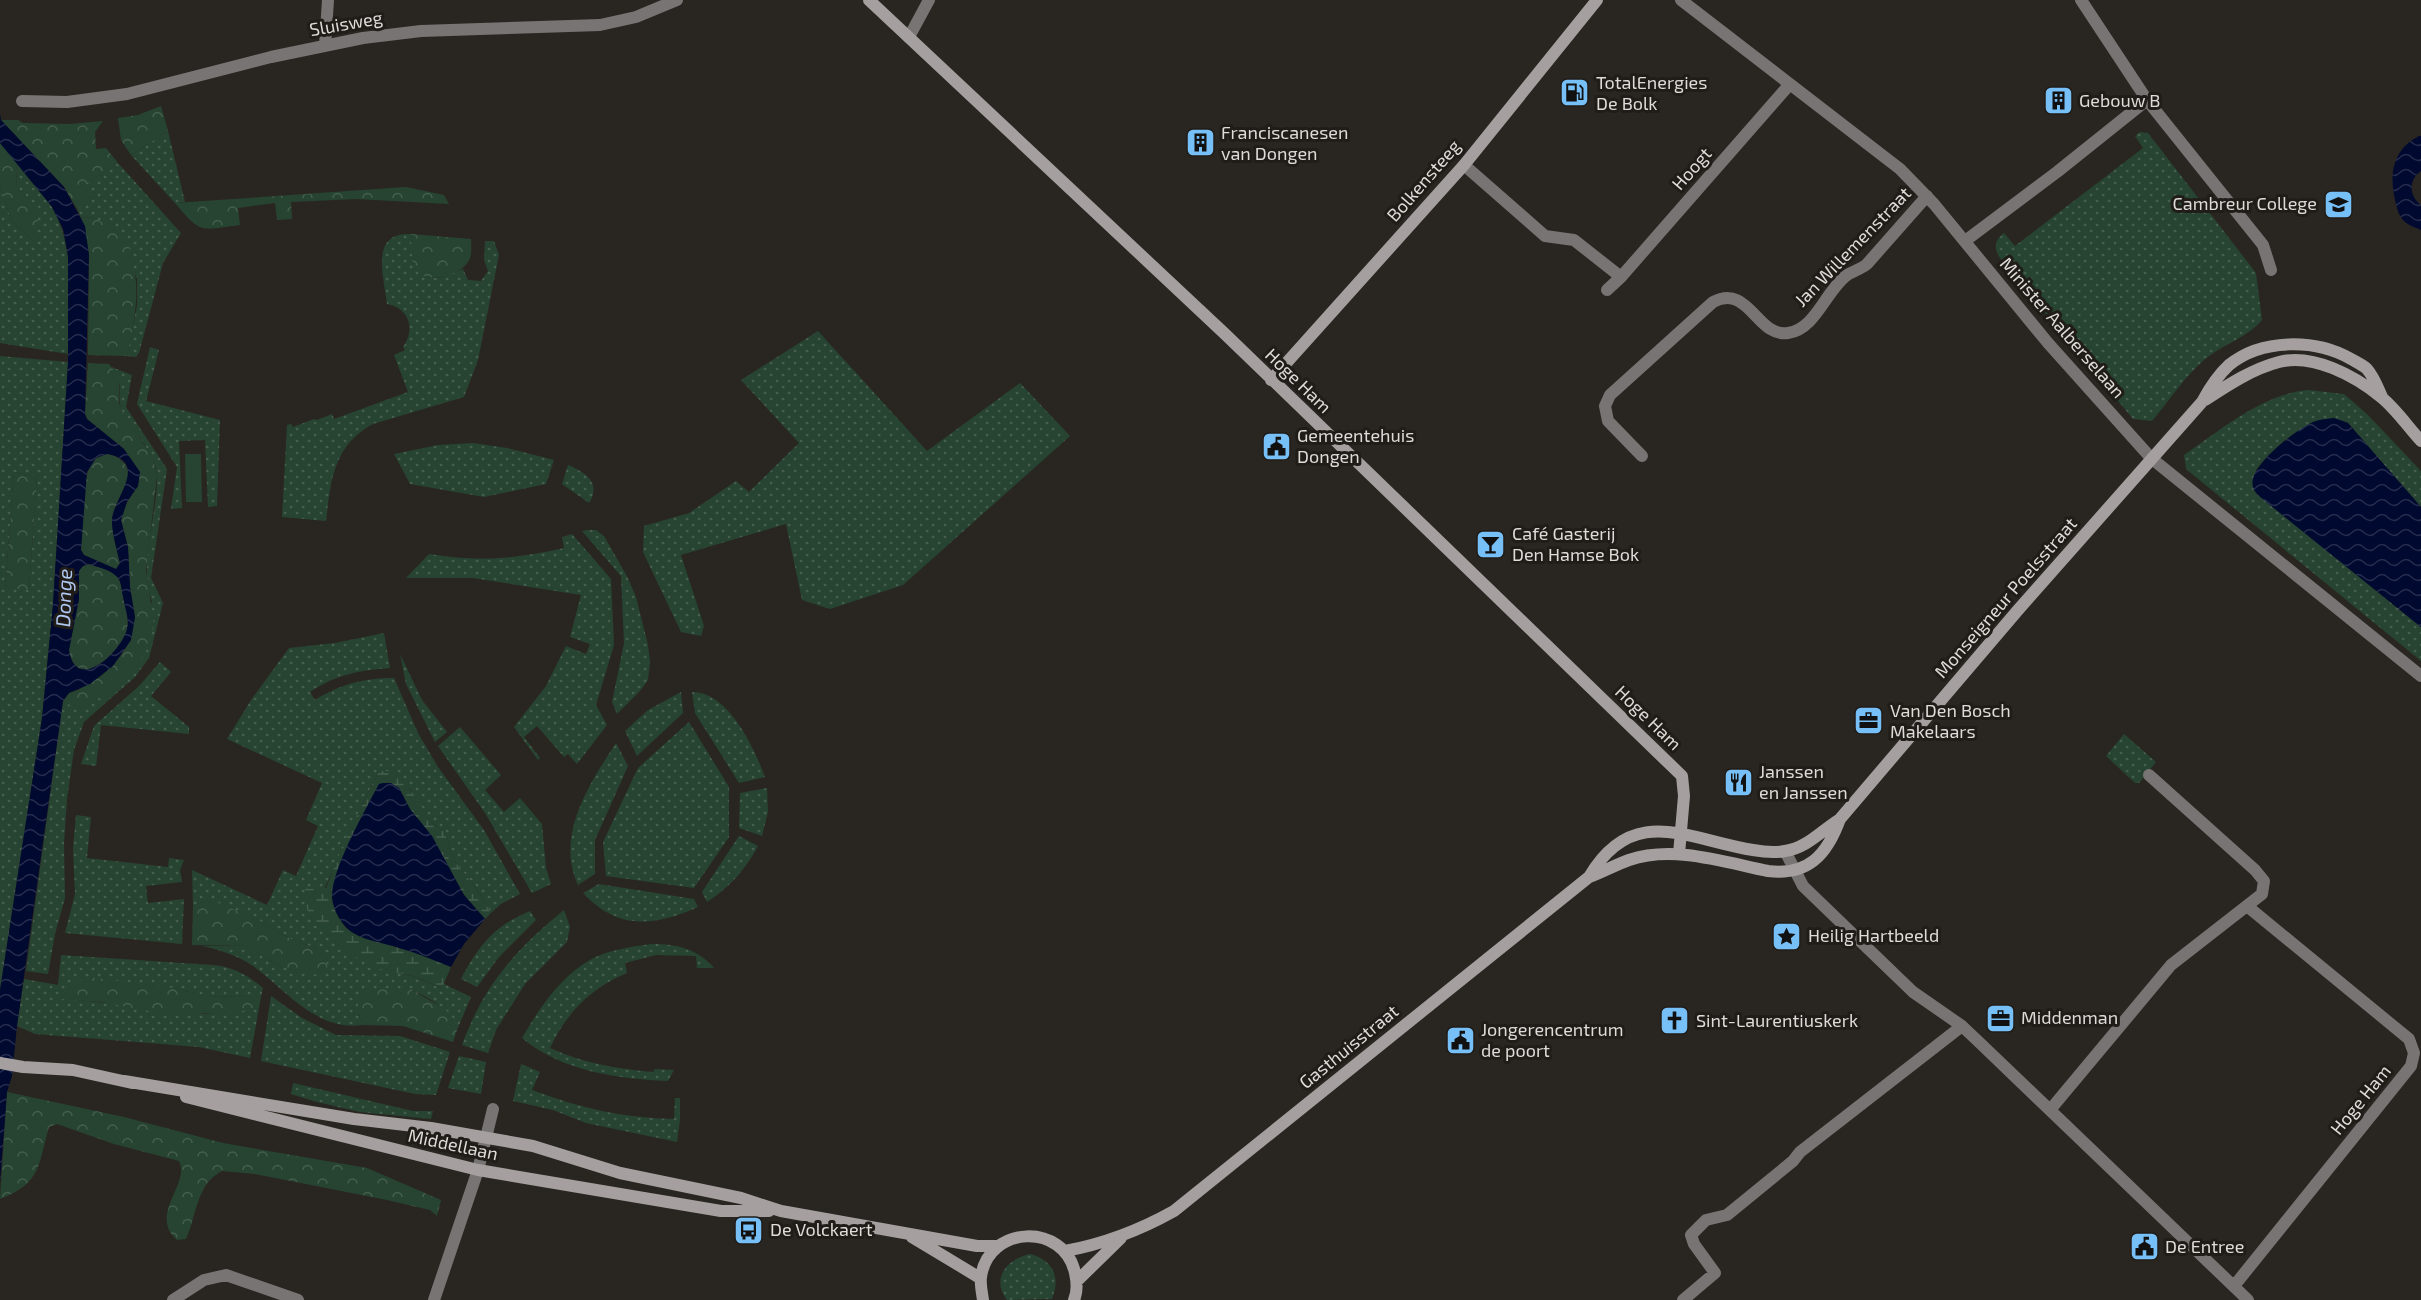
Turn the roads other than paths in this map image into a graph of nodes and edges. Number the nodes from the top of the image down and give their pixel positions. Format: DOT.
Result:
graph roads {
  1 [pos="328,0"];
  2 [pos="677,0"];
  3 [pos="869,0"];
  4 [pos="929,0"];
  5 [pos="1597,0"];
  6 [pos="1681,0"];
  7 [pos="2081,0"];
  8 [pos="909,36"];
  9 [pos="325,46"];
  10 [pos="1790,84"];
  11 [pos="2147,100"];
  12 [pos="22,101"];
  13 [pos="1464,165"];
  14 [pos="1927,196"];
  15 [pos="1965,241"];
  16 [pos="2271,270"];
  17 [pos="1621,278"];
  18 [pos="1607,290"];
  19 [pos="1271,380"];
  20 [pos="2382,398"];
  21 [pos="2202,402"];
  22 [pos="2421,441"];
  23 [pos="1642,456"];
  24 [pos="2151,458"];
  25 [pos="2421,676"];
  26 [pos="2150,776"];
  27 [pos="1840,819"];
  28 [pos="1681,834"];
  29 [pos="1785,851"];
  30 [pos="1678,854"];
  31 [pos="1795,871"];
  32 [pos="1589,876"];
  33 [pos="2247,906"];
  34 [pos="1962,1026"];
  35 [pos="0,1063"];
  36 [pos="124,1081"];
  37 [pos="493,1109"];
  38 [pos="2050,1110"];
  39 [pos="486,1137"];
  40 [pos="478,1170"];
  41 [pos="781,1211"];
  42 [pos="905,1233"];
  43 [pos="1124,1235"];
  44 [pos="997,1246"];
  45 [pos="1065,1251"];
  46 [pos="980,1278"];
  47 [pos="1077,1281"];
  48 [pos="2234,1286"];
  49 [pos="172,1300"];
  50 [pos="298,1300"];
  51 [pos="434,1300"];
  52 [pos="983,1300"];
  53 [pos="1074,1300"];
  54 [pos="1683,1300"];
  55 [pos="2248,1300"];
  1 -- 9 [label="street"];
  2 -- 9 [label="street, Sluisweg"];
  3 -- 8 [label="main road, Hoge Ham"];
  4 -- 8 [label="street"];
  5 -- 13 [label="main road, Bolkensteeg"];
  6 -- 10 [label="street, Minister Aalberselaan"];
  7 -- 11 [label="street"];
  8 -- 19 [label="main road, Hoge Ham"];
  9 -- 12 [label="street, Sluisweg"];
  10 -- 14 [label="street, Minister Aalberselaan"];
  10 -- 17 [label="street, Hoogt"];
  11 -- 15 [label="street"];
  11 -- 16 [label="street"];
  13 -- 17 [label="street"];
  13 -- 19 [label="main road, Bolkensteeg"];
  14 -- 15 [label="street, Minister Aalberselaan"];
  14 -- 23 [label="street, Jan Willemenstraat"];
  15 -- 24 [label="street, Minister Aalberselaan"];
  17 -- 18 [label="street, Hoogt"];
  19 -- 28 [label="main road, Hoge Ham"];
  20 -- 21 [label="main road, Monseigneur Poelsstraat"];
  20 -- 21 [label="main road, Monseigneur Poelsstraat"];
  20 -- 22 [label="main road"];
  21 -- 24 [label="main road, Monseigneur Poelsstraat"];
  24 -- 25 [label="street, Minister Aalberselaan"];
  24 -- 27 [label="main road, Monseigneur Poelsstraat"];
  26 -- 33 [label="street"];
  27 -- 29 [label="main road, Monseigneur Poelsstraat"];
  27 -- 31 [label="main road, Monseigneur Poelsstraat"];
  28 -- 29 [label="main road"];
  28 -- 30 [label="main road, Hoge Ham"];
  28 -- 32 [label="main road, Gasthuisstraat"];
  29 -- 31 [label="street"];
  30 -- 31 [label="main road"];
  30 -- 32 [label="main road, Gasthuisstraat"];
  31 -- 34 [label="street"];
  32 -- 43 [label="main road, Gasthuisstraat"];
  33 -- 38 [label="street"];
  33 -- 48 [label="street, Hoge Ham"];
  34 -- 38 [label="street"];
  34 -- 54 [label="street"];
  35 -- 36 [label="main road, Middellaan"];
  36 -- 39 [label="main road, Middellaan"];
  36 -- 40 [label="main road, Middellaan"];
  37 -- 39 [label="street"];
  38 -- 48 [label="street"];
  39 -- 40 [label="street"];
  39 -- 41 [label="main road, Middellaan"];
  40 -- 41 [label="main road, Middellaan"];
  40 -- 51 [label="street"];
  41 -- 42 [label="main road, Middellaan"];
  42 -- 44 [label="main road, Middellaan"];
  42 -- 46 [label="main road, Middellaan"];
  43 -- 45 [label="main road, Gasthuisstraat"];
  43 -- 47 [label="main road, Gasthuisstraat"];
  44 -- 45 [label="main road"];
  44 -- 46 [label="main road"];
  45 -- 47 [label="main road"];
  46 -- 52 [label="main road"];
  47 -- 53 [label="main road"];
  48 -- 55 [label="street"];
  49 -- 50 [label="street"];
}
